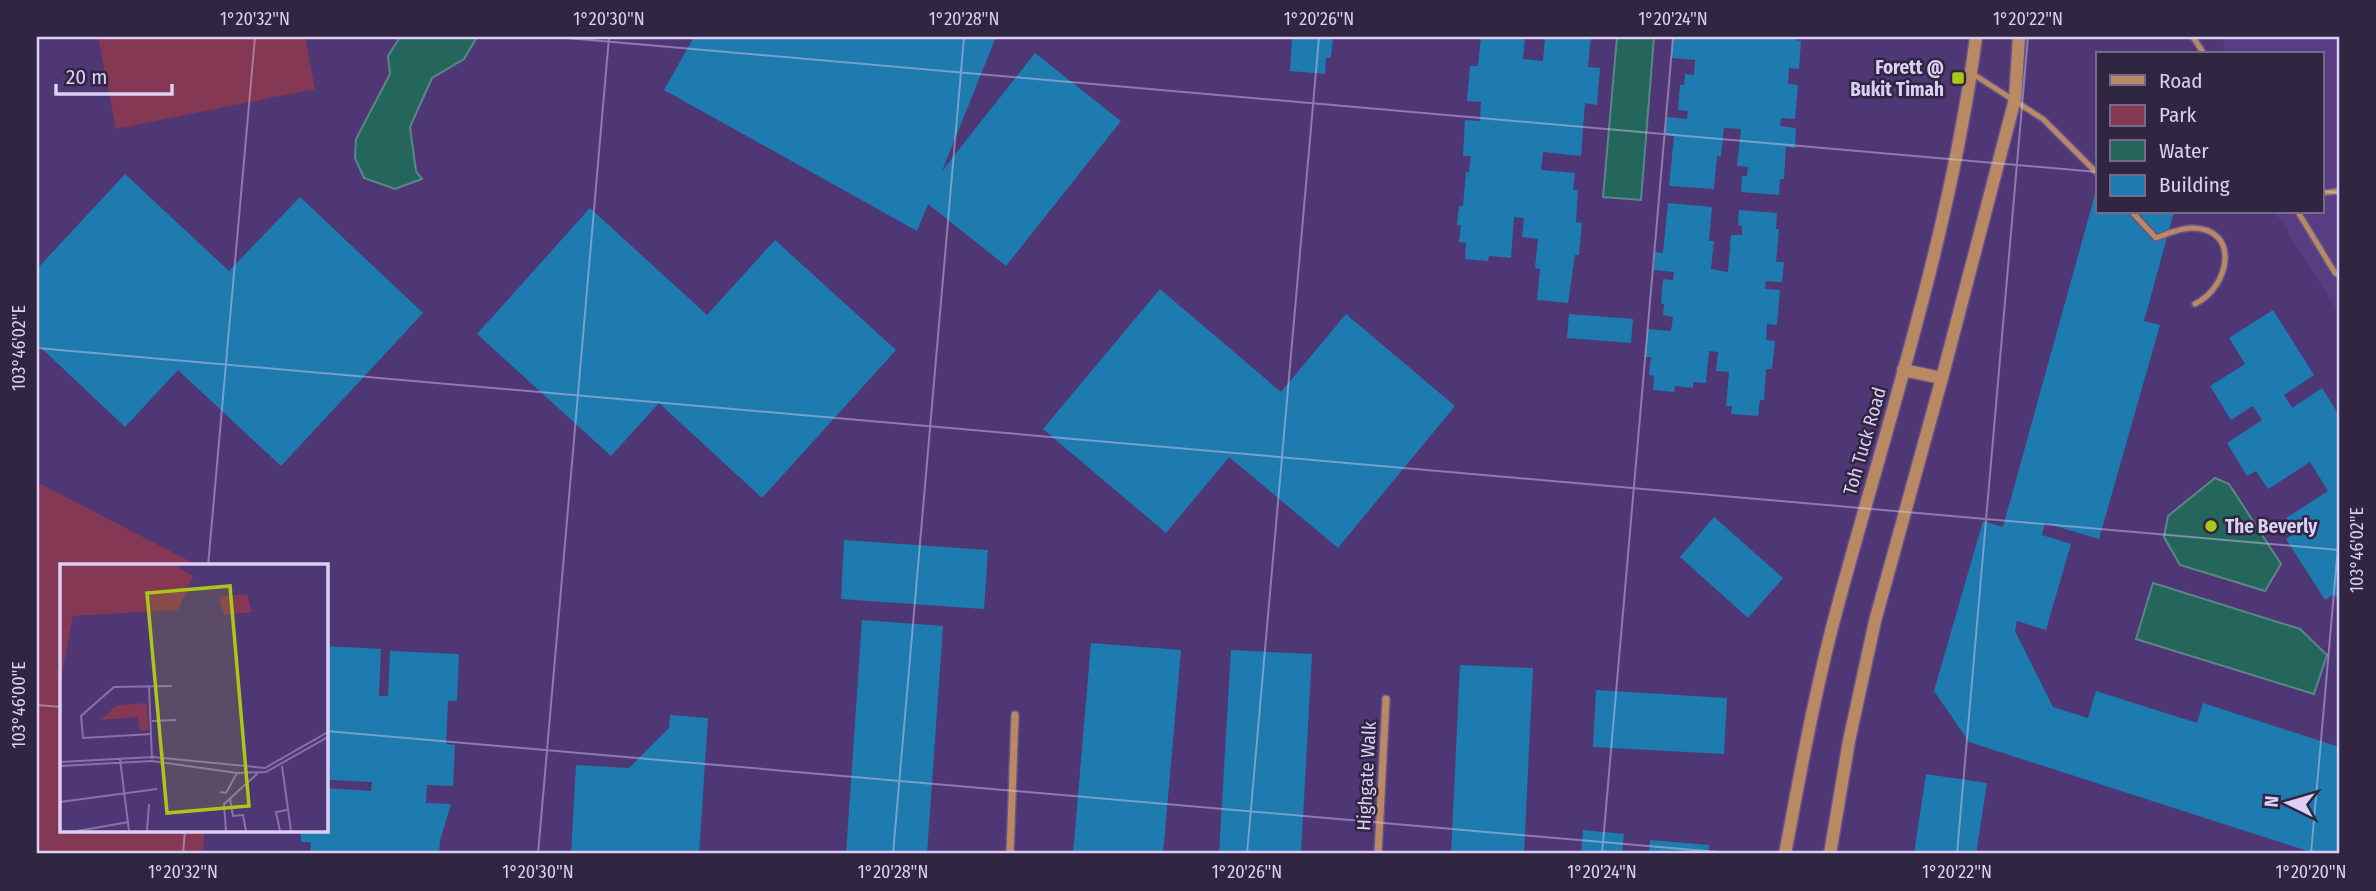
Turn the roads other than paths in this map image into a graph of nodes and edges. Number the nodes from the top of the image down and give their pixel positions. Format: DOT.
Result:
graph roads {
  1 [pos="1976,37"];
  2 [pos="2019,37"];
  3 [pos="2193,37"];
  4 [pos="2203,52"];
  5 [pos="1972,73"];
  6 [pos="2015,99"];
  7 [pos="2096,172"];
  8 [pos="2134,214"];
  9 [pos="2299,214"];
  10 [pos="2339,275"];
  11 [pos="2195,304"];
  12 [pos="1903,370"];
  13 [pos="1942,378"];
  14 [pos="1386,699"];
  15 [pos="1015,715"];
  16 [pos="1010,854"];
  17 [pos="1377,854"];
  18 [pos="1785,854"];
  19 [pos="1830,854"];
  1 -- 5 [label="street, Toh Tuck Road"];
  2 -- 6 [label="street"];
  3 -- 4 [label="lane"];
  5 -- 6 [label="lane"];
  5 -- 12 [label="street, Toh Tuck Road"];
  6 -- 7 [label="lane"];
  6 -- 13 [label="street"];
  8 -- 11 [label="lane"];
  9 -- 10 [label="lane"];
  12 -- 13 [label="street"];
  12 -- 18 [label="street, Toh Tuck Road"];
  13 -- 19 [label="street"];
  14 -- 17 [label="street, Highgate Walk"];
  15 -- 16 [label="street"];
}
